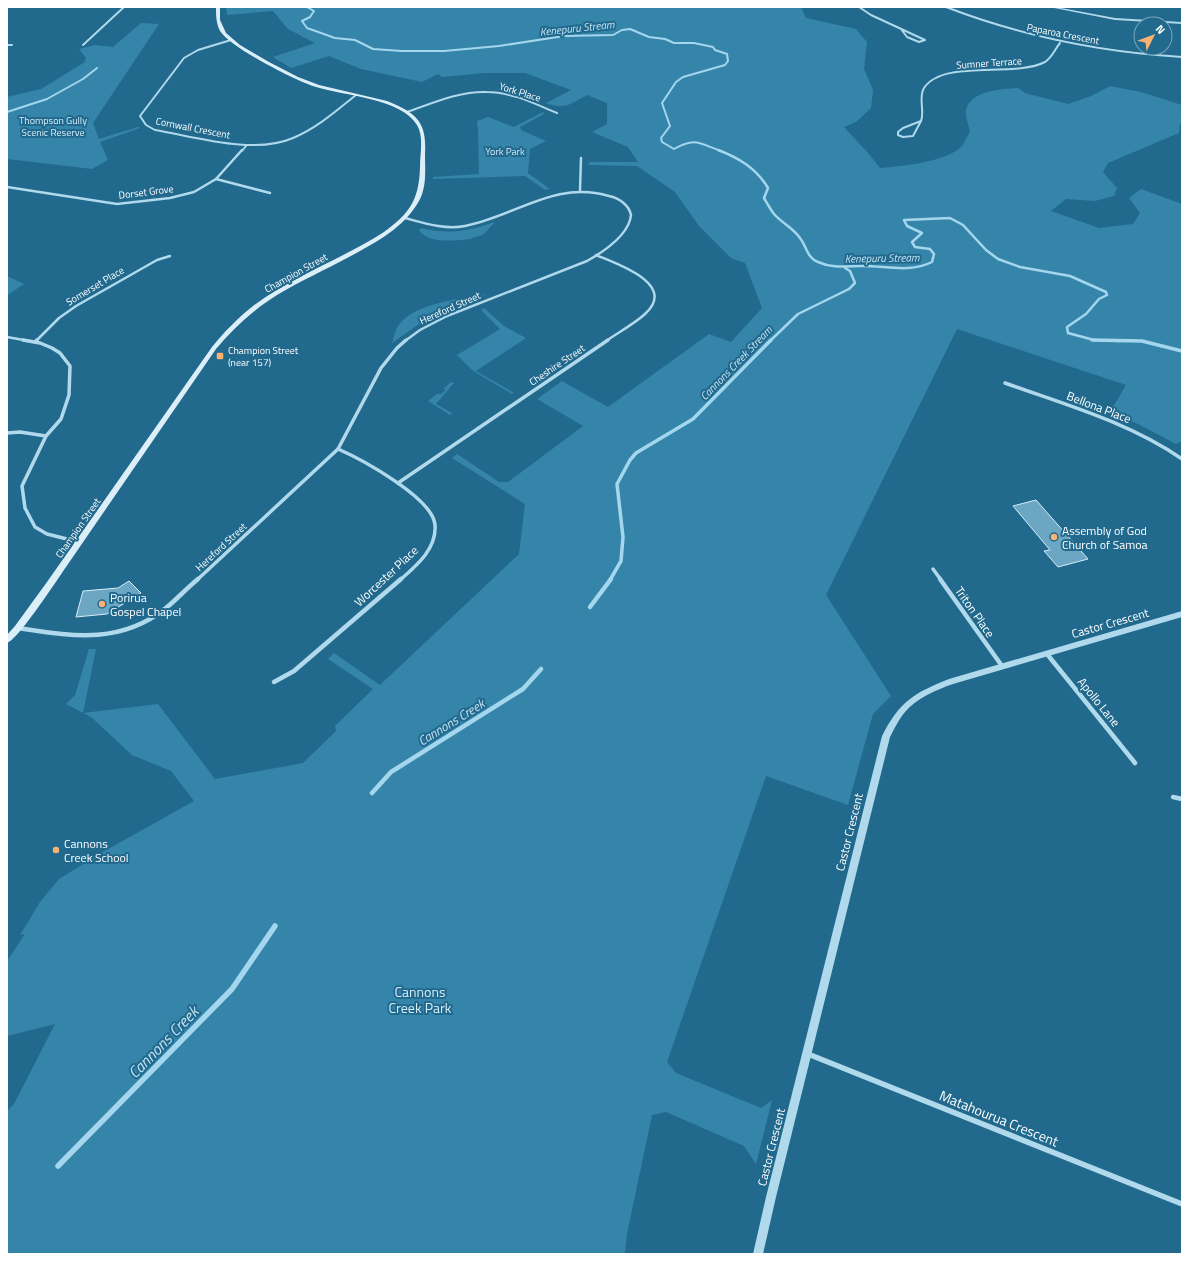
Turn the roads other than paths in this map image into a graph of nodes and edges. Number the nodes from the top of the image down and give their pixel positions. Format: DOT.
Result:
graph roads {
  1 [pos="124,7"];
  2 [pos="218,7"];
  3 [pos="859,7"];
  4 [pos="946,7"];
  5 [pos="1051,7"];
  6 [pos="1182,23"];
  7 [pos="902,29"];
  8 [pos="230,40"];
  9 [pos="1060,43"];
  10 [pos="7,45"];
  11 [pos="12,45"];
  12 [pos="83,45"];
  13 [pos="1182,57"];
  14 [pos="356,95"];
  15 [pos="407,112"];
  16 [pos="557,113"];
  17 [pos="922,121"];
  18 [pos="246,146"];
  19 [pos="581,158"];
  20 [pos="216,179"];
  21 [pos="7,186"];
  22 [pos="580,190"];
  23 [pos="270,193"];
  24 [pos="405,218"];
  25 [pos="596,255"];
  26 [pos="170,256"];
  27 [pos="7,337"];
  28 [pos="35,342"];
  29 [pos="1005,383"];
  30 [pos="7,433"];
  31 [pos="46,436"];
  32 [pos="338,448"];
  33 [pos="1182,459"];
  34 [pos="398,483"];
  35 [pos="79,542"];
  36 [pos="933,569"];
  37 [pos="1182,614"];
  38 [pos="18,628"];
  39 [pos="7,640"];
  40 [pos="1047,654"];
  41 [pos="1002,666"];
  42 [pos="274,682"];
  43 [pos="1135,763"];
  44 [pos="1174,797"];
  45 [pos="1182,799"];
  46 [pos="807,1054"];
  47 [pos="1182,1204"];
  48 [pos="758,1254"];
  1 -- 12 [label="street"];
  2 -- 8 [label="main road, Champion Street"];
  3 -- 7 [label="street"];
  4 -- 9 [label="street, Paparoa Crescent"];
  5 -- 6 [label="street"];
  7 -- 7 [label="street"];
  8 -- 14 [label="main road, Champion Street"];
  8 -- 18 [label="street, Cornwall Crescent"];
  9 -- 13 [label="street, Paparoa Crescent"];
  9 -- 17 [label="street, Sumner Terrace"];
  10 -- 11 [label="street"];
  14 -- 15 [label="main road, Champion Street"];
  14 -- 18 [label="street, Cornwall Crescent"];
  15 -- 16 [label="street, York Place"];
  15 -- 24 [label="main road, Champion Street"];
  17 -- 17 [label="street"];
  18 -- 20 [label="street, Dorset Grove"];
  19 -- 22 [label="street"];
  20 -- 21 [label="street, Dorset Grove"];
  20 -- 23 [label="street"];
  22 -- 24 [label="street, Hereford Street"];
  22 -- 25 [label="street, Hereford Street"];
  24 -- 35 [label="main road, Champion Street"];
  25 -- 32 [label="street, Hereford Street"];
  25 -- 34 [label="street, Cheshire Street"];
  26 -- 28 [label="street, Somerset Place"];
  27 -- 28 [label="street"];
  28 -- 31 [label="street"];
  29 -- 33 [label="street, Bellona Place"];
  30 -- 31 [label="street"];
  31 -- 35 [label="street"];
  32 -- 34 [label="street, Worcester Place"];
  32 -- 38 [label="street, Hereford Street"];
  34 -- 42 [label="street, Worcester Place"];
  35 -- 38 [label="main road, Champion Street"];
  36 -- 41 [label="street, Triton Place"];
  37 -- 40 [label="street, Castor Crescent"];
  38 -- 39 [label="main road, Champion Street"];
  40 -- 41 [label="street, Castor Crescent"];
  40 -- 43 [label="street, Apollo Lane"];
  41 -- 46 [label="street, Castor Crescent"];
  44 -- 45 [label="street"];
  46 -- 47 [label="street, Matahourua Crescent"];
  46 -- 48 [label="street, Castor Crescent"];
}
